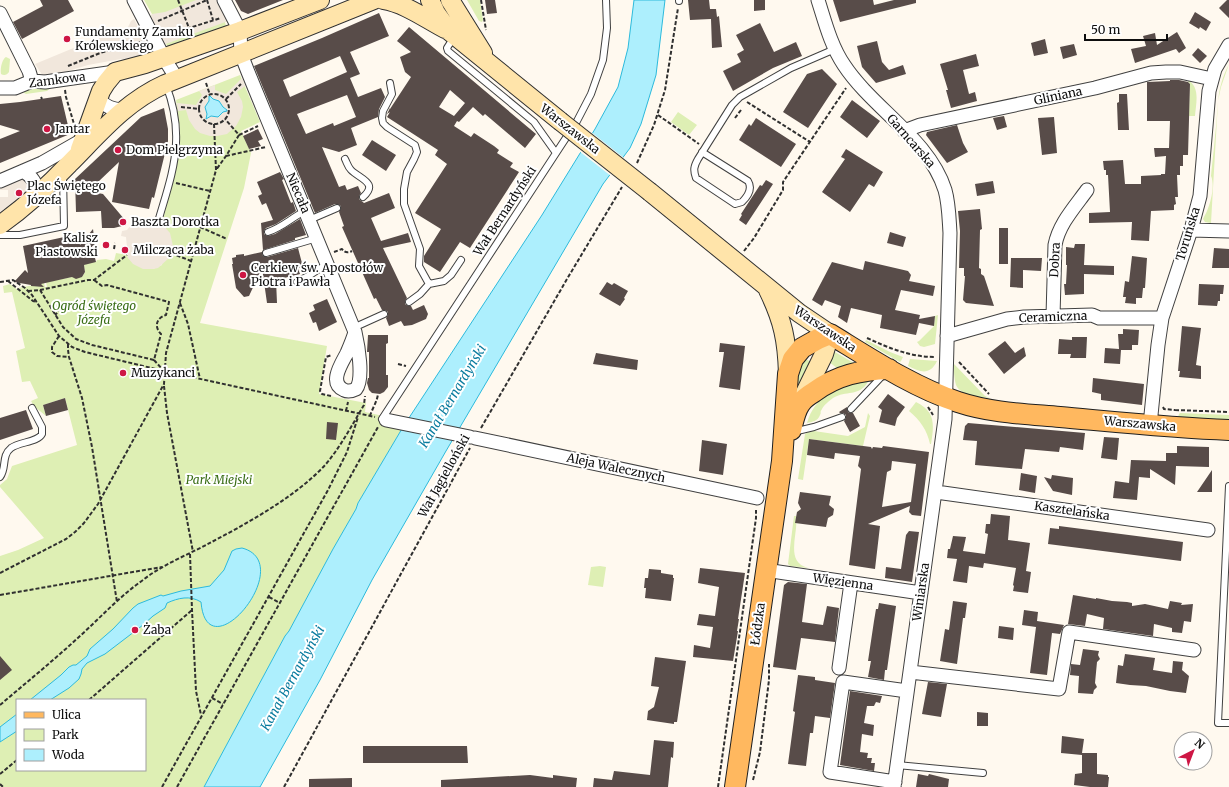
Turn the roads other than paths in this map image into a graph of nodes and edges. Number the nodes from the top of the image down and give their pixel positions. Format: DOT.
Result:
graph roads {
  1 [pos="134,0"];
  2 [pos="224,0"];
  3 [pos="320,0"];
  4 [pos="374,0"];
  5 [pos="382,0"];
  6 [pos="430,0"];
  7 [pos="450,0"];
  8 [pos="606,0"];
  9 [pos="818,0"];
  10 [pos="0,13"];
  11 [pos="240,31"];
  12 [pos="452,34"];
  13 [pos="1229,45"];
  14 [pos="835,49"];
  15 [pos="241,54"];
  16 [pos="164,58"];
  17 [pos="491,65"];
  18 [pos="115,72"];
  19 [pos="1212,79"];
  20 [pos="32,81"];
  21 [pos="171,81"];
  22 [pos="390,83"];
  23 [pos="0,88"];
  24 [pos="98,98"];
  25 [pos="124,110"];
  26 [pos="904,131"];
  27 [pos="80,135"];
  28 [pos="703,150"];
  29 [pos="556,153"];
  30 [pos="76,157"];
  31 [pos="345,159"];
  32 [pos="63,170"];
  33 [pos="23,171"];
  34 [pos="0,181"];
  35 [pos="1087,190"];
  36 [pos="38,194"];
  37 [pos="363,198"];
  38 [pos="338,208"];
  39 [pos="307,215"];
  40 [pos="158,222"];
  41 [pos="0,225"];
  42 [pos="1191,230"];
  43 [pos="268,232"];
  44 [pos="1229,232"];
  45 [pos="0,235"];
  46 [pos="317,238"];
  47 [pos="266,253"];
  48 [pos="329,258"];
  49 [pos="461,260"];
  50 [pos="297,282"];
  51 [pos="429,284"];
  52 [pos="766,286"];
  53 [pos="409,302"];
  54 [pos="384,314"];
  55 [pos="1053,316"];
  56 [pos="1162,318"];
  57 [pos="354,330"];
  58 [pos="830,334"];
  59 [pos="947,336"];
  60 [pos="889,369"];
  61 [pos="788,374"];
  62 [pos="946,397"];
  63 [pos="800,404"];
  64 [pos="32,408"];
  65 [pos="851,409"];
  66 [pos="842,417"];
  67 [pos="384,419"];
  68 [pos="1150,425"];
  69 [pos="1229,430"];
  70 [pos="790,433"];
  71 [pos="782,461"];
  72 [pos="0,477"];
  73 [pos="1229,486"];
  74 [pos="936,492"];
  75 [pos="757,498"];
  76 [pos="1208,530"];
  77 [pos="1227,552"];
  78 [pos="765,570"];
  79 [pos="851,583"];
  80 [pos="921,593"];
  81 [pos="1194,650"];
  82 [pos="839,668"];
  83 [pos="910,672"];
  84 [pos="907,691"];
  85 [pos="1229,723"];
  86 [pos="897,765"];
  87 [pos="983,773"];
  88 [pos="894,784"];
  89 [pos="743,786"];
  1 -- 16 [label="street"];
  2 -- 11 [label="street"];
  3 -- 11 [label="street"];
  4 -- 5 [label="street"];
  4 -- 15 [label="street"];
  5 -- 12 [label="street"];
  6 -- 12 [label="street, Warszawska"];
  7 -- 17 [label="street, Warszawska"];
  8 -- 29 [label="lane, Wał Bernardyński"];
  9 -- 14 [label="street, Garncarska"];
  10 -- 20 [label="street"];
  11 -- 15 [label="street, Niecała"];
  11 -- 16 [label="street"];
  12 -- 17 [label="street, Warszawska"];
  12 -- 29 [label="lane"];
  13 -- 19 [label="street, Toruńska"];
  14 -- 26 [label="street, Garncarska"];
  14 -- 28 [label="lane"];
  15 -- 21 [label="street"];
  15 -- 39 [label="street, Niecała"];
  16 -- 18 [label="street"];
  16 -- 21 [label="street"];
  17 -- 52 [label="street, Warszawska, bridge"];
  18 -- 20 [label="street, Zamkowa"];
  18 -- 24 [label="street"];
  19 -- 26 [label="street, Gliniana"];
  19 -- 42 [label="street, Toruńska"];
  20 -- 23 [label="street, Zamkowa"];
  21 -- 25 [label="street"];
  21 -- 40 [label="lane"];
  22 -- 51 [label="lane"];
  24 -- 25 [label="street"];
  24 -- 27 [label="street"];
  25 -- 30 [label="street"];
  26 -- 59 [label="street, Garncarska"];
  27 -- 30 [label="street"];
  27 -- 33 [label="street"];
  28 -- 28 [label="lane"];
  29 -- 67 [label="lane, Wał Bernardyński"];
  30 -- 32 [label="street"];
  31 -- 37 [label="lane"];
  32 -- 36 [label="street"];
  32 -- 45 [label="lane"];
  33 -- 34 [label="street"];
  33 -- 36 [label="street"];
  35 -- 55 [label="street, Dobra"];
  36 -- 41 [label="street"];
  38 -- 39 [label="lane"];
  39 -- 43 [label="lane"];
  39 -- 46 [label="street, Niecała"];
  42 -- 44 [label="street"];
  42 -- 56 [label="street, Toruńska"];
  46 -- 47 [label="lane"];
  46 -- 48 [label="street, Niecała"];
  48 -- 50 [label="lane"];
  48 -- 57 [label="street, Niecała"];
  49 -- 51 [label="lane"];
  51 -- 53 [label="lane"];
  52 -- 58 [label="street, Warszawska"];
  52 -- 61 [label="street"];
  54 -- 57 [label="lane"];
  55 -- 56 [label="street, Ceramiczna"];
  55 -- 59 [label="street, Ceramiczna"];
  56 -- 68 [label="street, Toruńska"];
  58 -- 60 [label="main road, Warszawska"];
  58 -- 61 [label="main road, Łódzka"];
  58 -- 63 [label="street"];
  59 -- 62 [label="street, Garncarska"];
  60 -- 62 [label="main road, Warszawska"];
  60 -- 63 [label="main road"];
  60 -- 65 [label="lane"];
  61 -- 71 [label="main road, Łódzka"];
  62 -- 68 [label="main road, Warszawska"];
  62 -- 74 [label="street, Winiarska"];
  63 -- 70 [label="main road, Łódzka"];
  64 -- 72 [label="lane"];
  66 -- 70 [label="lane"];
  67 -- 75 [label="street, Aleja Walecznych"];
  68 -- 69 [label="main road, Warszawska"];
  70 -- 71 [label="main road, Łódzka"];
  71 -- 78 [label="main road, Łódzka"];
  73 -- 77 [label="lane"];
  74 -- 76 [label="street, Kasztelańska"];
  74 -- 80 [label="street, Winiarska"];
  77 -- 85 [label="lane"];
  78 -- 79 [label="street, Więzienna"];
  78 -- 89 [label="main road, Łódzka"];
  79 -- 80 [label="street, Więzienna"];
  79 -- 82 [label="street"];
  80 -- 83 [label="street, Winiarska"];
  81 -- 83 [label="street"];
  83 -- 84 [label="street, Winiarska"];
  84 -- 86 [label="street, Winiarska"];
  84 -- 88 [label="street"];
  86 -- 87 [label="lane"];
  86 -- 88 [label="street, Winiarska"];
}
